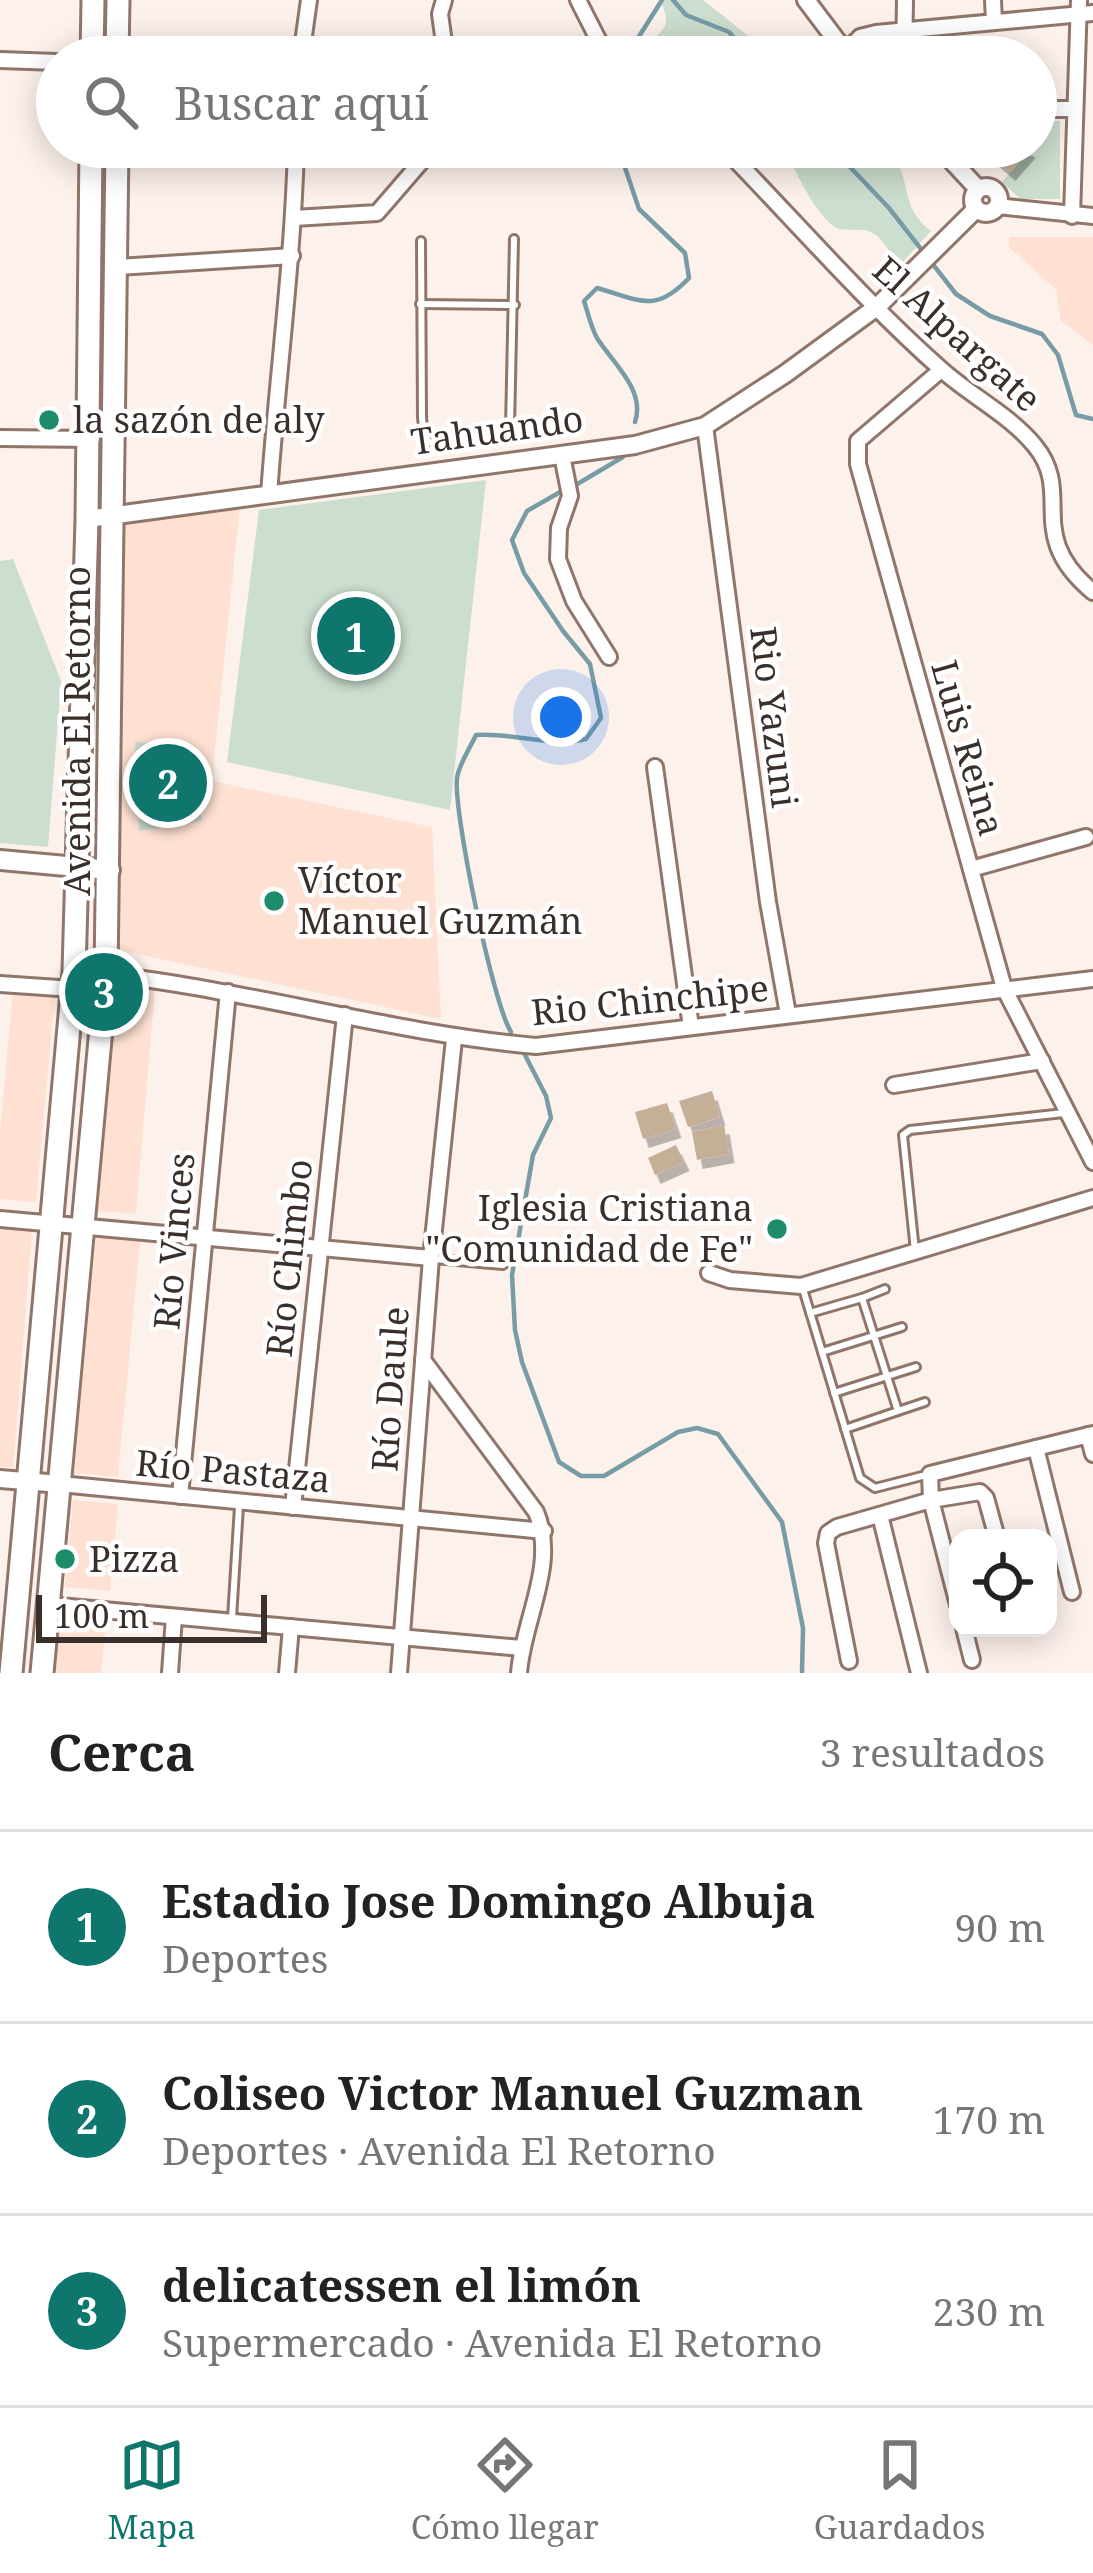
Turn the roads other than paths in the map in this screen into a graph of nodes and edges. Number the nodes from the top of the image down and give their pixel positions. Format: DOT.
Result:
graph roads {
  1 [pos="93,0"];
  2 [pos="118,0"];
  3 [pos="309,0"];
  4 [pos="445,0"];
  5 [pos="578,0"];
  6 [pos="806,0"];
  7 [pos="904,0"];
  8 [pos="993,0"];
  9 [pos="1084,9"];
  10 [pos="994,21"];
  11 [pos="904,28"];
  12 [pos="92,36"];
  13 [pos="117,36"];
  14 [pos="305,36"];
  15 [pos="443,36"];
  16 [pos="597,36"];
  17 [pos="837,36"];
  18 [pos="865,36"];
  19 [pos="904,36"];
  20 [pos="0,60"];
  21 [pos="36,61"];
  22 [pos="1057,109"];
  23 [pos="1073,109"];
  24 [pos="91,168"];
  25 [pos="117,168"];
  26 [pos="295,168"];
  27 [pos="416,168"];
  28 [pos="745,168"];
  29 [pos="958,168"];
  30 [pos="978,189"];
  31 [pos="997,206"];
  32 [pos="976,209"];
  33 [pos="1072,216"];
  34 [pos="1093,216"];
  35 [pos="294,218"];
  36 [pos="514,238"];
  37 [pos="421,241"];
  38 [pos="292,256"];
  39 [pos="118,267"];
  40 [pos="883,301"];
  41 [pos="420,304"];
  42 [pos="515,305"];
  43 [pos="941,370"];
  44 [pos="705,426"];
  45 [pos="0,438"];
  46 [pos="85,439"];
  47 [pos="115,441"];
  48 [pos="464,442"];
  49 [pos="562,455"];
  50 [pos="467,468"];
  51 [pos="269,495"];
  52 [pos="111,517"];
  53 [pos="86,519"];
  54 [pos="1093,592"];
  55 [pos="609,657"];
  56 [pos="655,767"];
  57 [pos="1086,837"];
  58 [pos="0,860"];
  59 [pos="79,868"];
  60 [pos="971,869"];
  61 [pos="110,871"];
  62 [pos="106,974"];
  63 [pos="1093,979"];
  64 [pos="73,980"];
  65 [pos="0,984"];
  66 [pos="1004,988"];
  67 [pos="228,992"];
  68 [pos="344,1015"];
  69 [pos="788,1015"];
  70 [pos="691,1027"];
  71 [pos="454,1039"];
  72 [pos="1042,1061"];
  73 [pos="894,1085"];
  74 [pos="1067,1112"];
  75 [pos="1093,1162"];
  76 [pos="1093,1198"];
  77 [pos="0,1219"];
  78 [pos="51,1225"];
  79 [pos="85,1229"];
  80 [pos="205,1239"];
  81 [pos="320,1249"];
  82 [pos="915,1251"];
  83 [pos="431,1258"];
  84 [pos="503,1265"];
  85 [pos="709,1273"];
  86 [pos="802,1286"];
  87 [pos="885,1289"];
  88 [pos="862,1298"];
  89 [pos="810,1313"];
  90 [pos="902,1327"];
  91 [pos="874,1336"];
  92 [pos="822,1352"];
  93 [pos="423,1360"];
  94 [pos="916,1366"];
  95 [pos="887,1376"];
  96 [pos="834,1393"];
  97 [pos="925,1402"];
  98 [pos="898,1411"];
  99 [pos="845,1429"];
  100 [pos="1090,1435"];
  101 [pos="1036,1448"];
  102 [pos="1093,1454"];
  103 [pos="930,1474"];
  104 [pos="0,1480"];
  105 [pos="25,1481"];
  106 [pos="60,1484"];
  107 [pos="180,1496"];
  108 [pos="931,1500"];
  109 [pos="239,1502"];
  110 [pos="293,1507"];
  111 [pos="880,1515"];
  112 [pos="410,1518"];
  113 [pos="995,1529"];
  114 [pos="544,1531"];
  115 [pos="949,1570"];
  116 [pos="1072,1592"];
  117 [pos="48,1605"];
  118 [pos="174,1617"];
  119 [pos="232,1622"];
  120 [pos="291,1627"];
  121 [pos="401,1637"];
  122 [pos="966,1637"];
  123 [pos="521,1648"];
  124 [pos="972,1660"];
  125 [pos="849,1661"];
  126 [pos="11,1673"];
  127 [pos="42,1673"];
  128 [pos="170,1673"];
  129 [pos="286,1673"];
  130 [pos="399,1673"];
  131 [pos="519,1673"];
  132 [pos="920,1673"];
  1 -- 12 [label="main road"];
  2 -- 13 [label="main road"];
  3 -- 14 [label="street"];
  4 -- 15 [label="street"];
  5 -- 16 [label="street"];
  6 -- 17 [label="street"];
  7 -- 11 [label="street"];
  8 -- 10 [label="street"];
  9 -- 10 [label="street"];
  9 -- 23 [label="street"];
  10 -- 11 [label="street"];
  11 -- 18 [label="street"];
  11 -- 19 [label="street"];
  20 -- 21 [label="street"];
  22 -- 23 [label="street"];
  23 -- 33 [label="street"];
  24 -- 46 [label="main road, Avenida El Retorno"];
  25 -- 39 [label="main road, Avenida El Retorno"];
  26 -- 35 [label="street"];
  27 -- 35 [label="street"];
  28 -- 40 [label="street, El Alpargate"];
  29 -- 30 [label="street"];
  30 -- 31 [label="street"];
  30 -- 32 [label="street"];
  31 -- 32 [label="street"];
  31 -- 33 [label="street"];
  32 -- 40 [label="street, Tahuando"];
  33 -- 34 [label="street"];
  35 -- 38 [label="street"];
  36 -- 42 [label="lane"];
  37 -- 41 [label="lane"];
  38 -- 39 [label="street"];
  38 -- 51 [label="street"];
  39 -- 47 [label="main road, Avenida El Retorno"];
  40 -- 43 [label="street, El Alpargate"];
  40 -- 44 [label="street, Tahuando"];
  41 -- 42 [label="lane"];
  41 -- 48 [label="lane"];
  42 -- 48 [label="lane"];
  43 -- 54 [label="street, El Alpargate"];
  43 -- 60 [label="street, Luis Reina"];
  44 -- 49 [label="street, Tahuando"];
  44 -- 69 [label="street, Rio Yazuni"];
  45 -- 46 [label="street"];
  46 -- 47 [label="street"];
  46 -- 53 [label="main road, Avenida El Retorno"];
  47 -- 52 [label="main road, Avenida El Retorno"];
  48 -- 50 [label="lane"];
  49 -- 50 [label="street, Tahuando"];
  49 -- 55 [label="street"];
  50 -- 51 [label="street, Tahuando"];
  51 -- 52 [label="street, Tahuando"];
  52 -- 53 [label="street, Tahuando"];
  52 -- 61 [label="main road, Avenida El Retorno"];
  53 -- 59 [label="main road, Avenida El Retorno"];
  56 -- 70 [label="street"];
  57 -- 60 [label="street"];
  58 -- 59 [label="main road"];
  59 -- 61 [label="main road"];
  59 -- 64 [label="main road, Avenida El Retorno"];
  60 -- 66 [label="street, Luis Reina"];
  61 -- 62 [label="main road, Avenida El Retorno"];
  62 -- 64 [label="street, Rio Chinchipe"];
  62 -- 67 [label="street, Rio Chinchipe"];
  62 -- 79 [label="main road, Avenida El Retorno"];
  63 -- 66 [label="street, Rio Chinchipe"];
  64 -- 65 [label="street, Rio Chinchipe"];
  64 -- 78 [label="main road, Avenida El Retorno"];
  66 -- 69 [label="street, Rio Chinchipe"];
  66 -- 72 [label="street, Luis Reina"];
  67 -- 68 [label="street, Rio Chinchipe"];
  67 -- 80 [label="street, Río Vinces"];
  68 -- 71 [label="street, Rio Chinchipe"];
  68 -- 81 [label="street, Río Chimbo"];
  69 -- 70 [label="street, Rio Chinchipe"];
  70 -- 71 [label="street, Rio Chinchipe"];
  71 -- 83 [label="street, Río Daule"];
  72 -- 73 [label="street"];
  72 -- 74 [label="street, Luis Reina"];
  74 -- 75 [label="street, Luis Reina"];
  74 -- 82 [label="lane"];
  76 -- 82 [label="street"];
  77 -- 78 [label="street"];
  78 -- 79 [label="street"];
  78 -- 105 [label="main road, Avenida El Retorno"];
  79 -- 80 [label="street"];
  79 -- 106 [label="main road, Avenida El Retorno"];
  80 -- 81 [label="street"];
  80 -- 107 [label="street, Río Vinces"];
  81 -- 83 [label="street"];
  81 -- 110 [label="street, Río Chimbo"];
  82 -- 86 [label="street"];
  83 -- 84 [label="lane"];
  83 -- 93 [label="street, Río Daule"];
  85 -- 86 [label="street"];
  86 -- 89 [label="lane"];
  87 -- 88 [label="lane"];
  88 -- 89 [label="lane"];
  88 -- 91 [label="lane"];
  89 -- 92 [label="lane"];
  90 -- 91 [label="lane"];
  91 -- 92 [label="lane"];
  91 -- 95 [label="lane"];
  92 -- 96 [label="lane"];
  93 -- 112 [label="street, Río Daule"];
  93 -- 114 [label="street"];
  94 -- 95 [label="lane"];
  95 -- 96 [label="lane"];
  95 -- 98 [label="lane"];
  96 -- 99 [label="lane"];
  97 -- 98 [label="lane"];
  98 -- 99 [label="lane"];
  99 -- 103 [label="lane"];
  100 -- 101 [label="street"];
  100 -- 102 [label="street"];
  101 -- 103 [label="street"];
  101 -- 116 [label="street"];
  103 -- 108 [label="street"];
  104 -- 105 [label="street"];
  105 -- 106 [label="street"];
  105 -- 126 [label="main road, Avenida El Retorno"];
  106 -- 107 [label="street, Río Pastaza"];
  106 -- 117 [label="main road, Avenida El Retorno"];
  107 -- 109 [label="street, Río Pastaza"];
  108 -- 111 [label="street"];
  108 -- 113 [label="street"];
  108 -- 115 [label="street"];
  109 -- 110 [label="street, Río Pastaza"];
  109 -- 119 [label="lane"];
  110 -- 112 [label="street, Río Pastaza"];
  111 -- 125 [label="street"];
  111 -- 132 [label="street"];
  112 -- 114 [label="street, Río Pastaza"];
  112 -- 121 [label="street, Río Daule"];
  114 -- 123 [label="street"];
  117 -- 118 [label="street"];
  117 -- 127 [label="main road, Avenida El Retorno"];
  118 -- 119 [label="street"];
  118 -- 128 [label="street"];
  119 -- 120 [label="street"];
  120 -- 121 [label="street"];
  120 -- 129 [label="street"];
  121 -- 123 [label="street"];
  121 -- 130 [label="street, Río Daule"];
  122 -- 124 [label="street"];
  123 -- 131 [label="street"];
}
